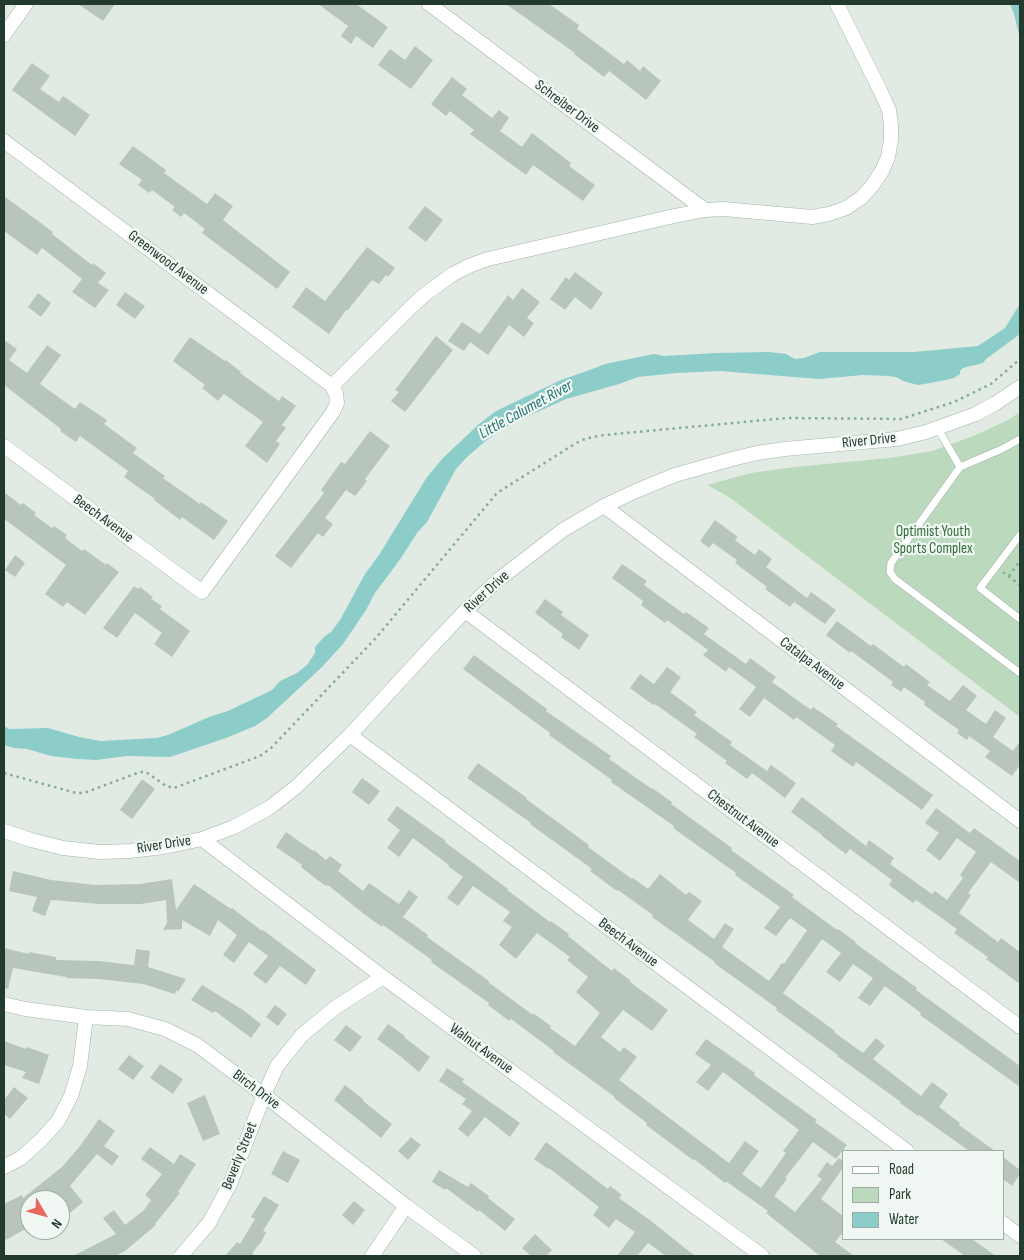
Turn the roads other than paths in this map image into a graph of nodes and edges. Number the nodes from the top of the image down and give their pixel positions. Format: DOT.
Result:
graph roads {
  1 [pos="26,4"];
  2 [pos="429,4"];
  3 [pos="837,4"];
  4 [pos="4,35"];
  5 [pos="4,141"];
  6 [pos="705,210"];
  7 [pos="332,386"];
  8 [pos="1019,390"];
  9 [pos="938,428"];
  10 [pos="1020,439"];
  11 [pos="4,446"];
  12 [pos="960,468"];
  13 [pos="604,506"];
  14 [pos="1020,535"];
  15 [pos="465,611"];
  16 [pos="1020,619"];
  17 [pos="1020,673"];
  18 [pos="350,735"];
  19 [pos="1020,821"];
  20 [pos="4,832"];
  21 [pos="202,839"];
  22 [pos="383,977"];
  23 [pos="4,1004"];
  24 [pos="86,1017"];
  25 [pos="1020,1027"];
  26 [pos="264,1095"];
  27 [pos="906,1150"];
  28 [pos="4,1167"];
  29 [pos="406,1206"];
  30 [pos="1004,1224"];
  31 [pos="1020,1236"];
  32 [pos="181,1256"];
  33 [pos="372,1256"];
  34 [pos="474,1256"];
  35 [pos="762,1256"];
  1 -- 4 [label="street"];
  2 -- 6 [label="street, Schreiber Drive"];
  3 -- 6 [label="street"];
  5 -- 7 [label="street, Greenwood Avenue"];
  6 -- 7 [label="street"];
  7 -- 11 [label="street, Beech Avenue"];
  8 -- 9 [label="street, River Drive"];
  9 -- 12 [label="lane"];
  9 -- 13 [label="street, River Drive"];
  10 -- 12 [label="lane"];
  12 -- 17 [label="lane"];
  13 -- 15 [label="street, River Drive"];
  13 -- 19 [label="street, Catalpa Avenue"];
  14 -- 16 [label="lane"];
  15 -- 18 [label="street, River Drive"];
  15 -- 25 [label="street, Chestnut Avenue"];
  18 -- 21 [label="street, River Drive"];
  18 -- 27 [label="street, Beech Avenue"];
  20 -- 21 [label="street, River Drive"];
  21 -- 22 [label="street, Walnut Avenue"];
  22 -- 26 [label="street, Beverly Street"];
  22 -- 35 [label="street, Walnut Avenue"];
  23 -- 24 [label="street, Birch Drive"];
  24 -- 26 [label="street, Birch Drive"];
  24 -- 28 [label="street"];
  26 -- 29 [label="street, Birch Drive"];
  26 -- 32 [label="street, Beverly Street"];
  29 -- 33 [label="street"];
  29 -- 34 [label="street, Birch Drive"];
  30 -- 31 [label="street"];
}
